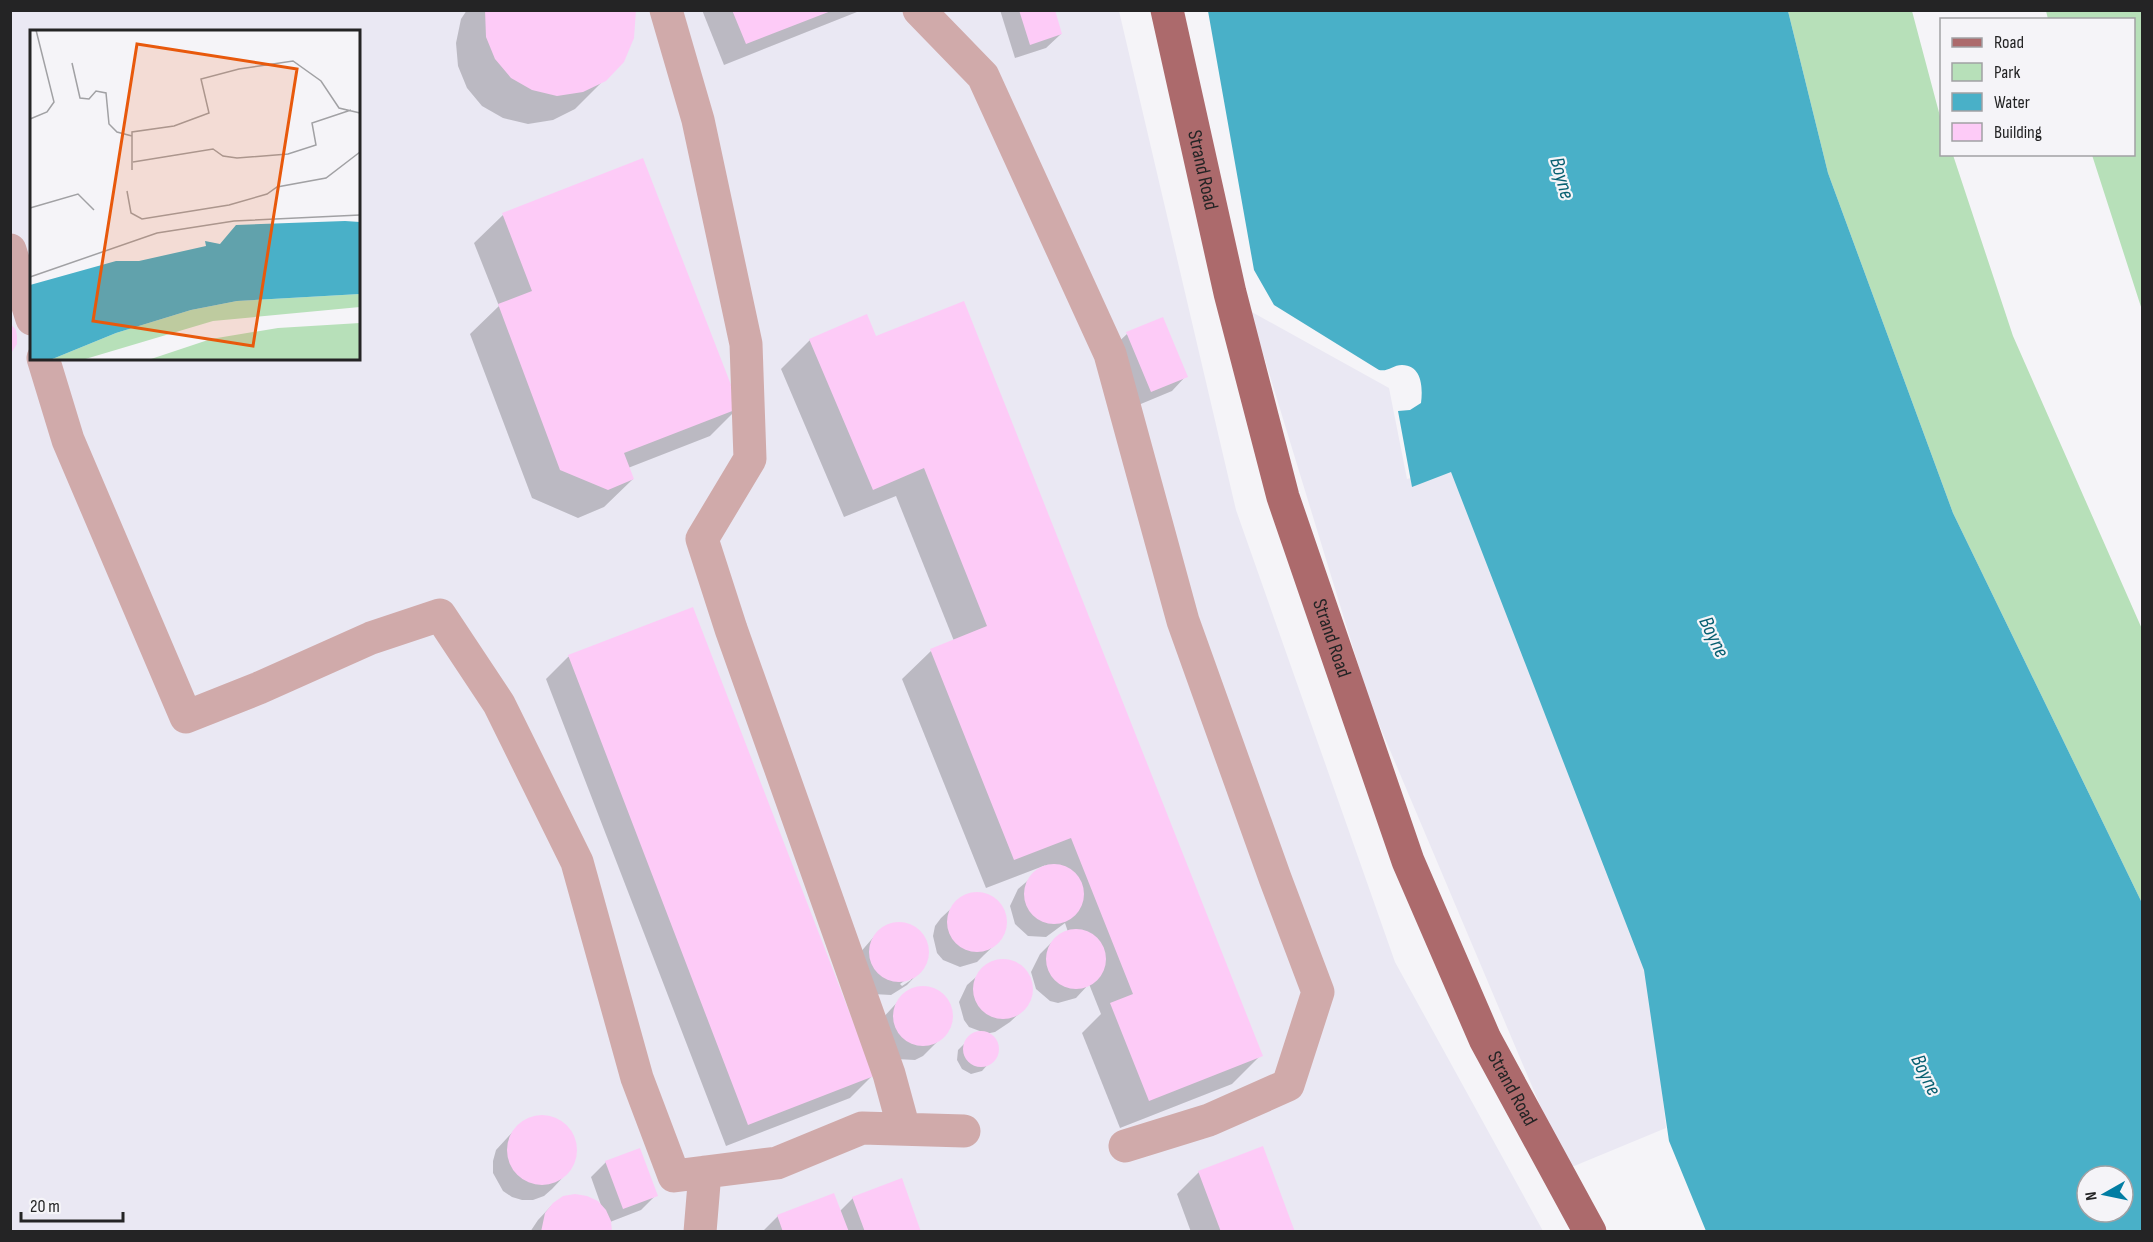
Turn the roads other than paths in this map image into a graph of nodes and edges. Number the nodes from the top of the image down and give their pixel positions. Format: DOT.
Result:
graph roads {
  1 [pos="666,10"];
  2 [pos="919,10"];
  3 [pos="1167,10"];
  4 [pos="10,250"];
  5 [pos="30,313"];
  6 [pos="45,360"];
  7 [pos="904,1129"];
  8 [pos="964,1131"];
  9 [pos="1125,1146"];
  10 [pos="705,1172"];
  11 [pos="700,1232"];
  12 [pos="1590,1232"];
  1 -- 7 [label="lane"];
  2 -- 9 [label="lane"];
  3 -- 12 [label="main road, Strand Road"];
  4 -- 5 [label="lane"];
  6 -- 10 [label="lane"];
  7 -- 8 [label="lane"];
  7 -- 10 [label="lane"];
  10 -- 11 [label="lane"];
}
